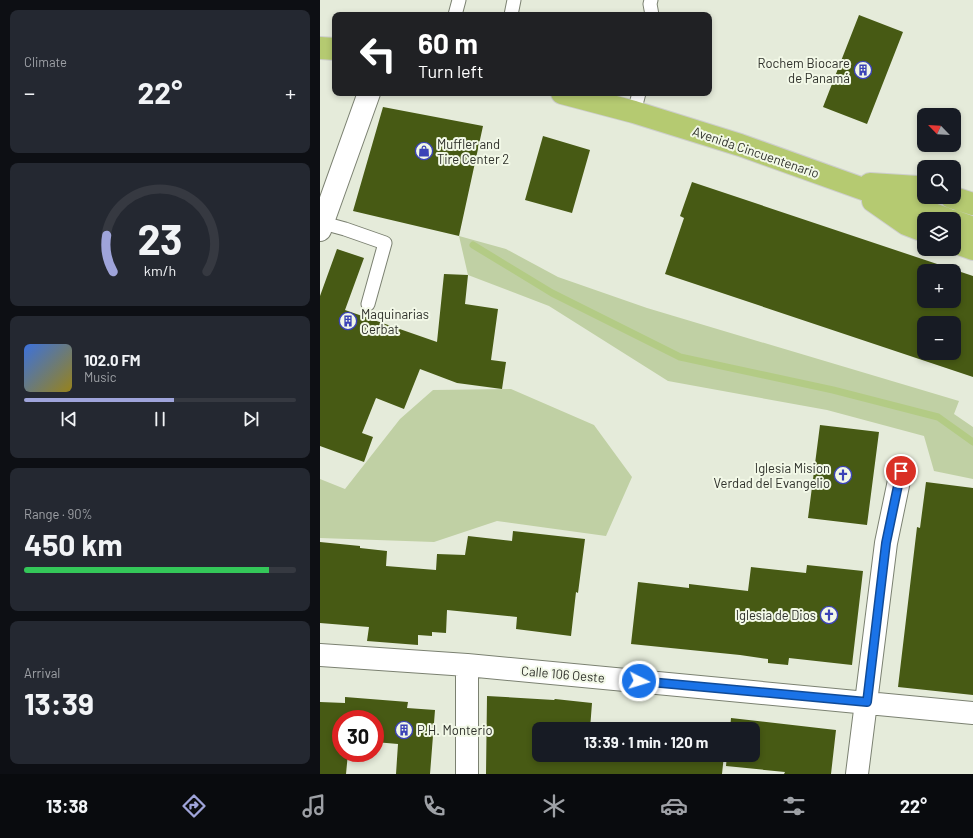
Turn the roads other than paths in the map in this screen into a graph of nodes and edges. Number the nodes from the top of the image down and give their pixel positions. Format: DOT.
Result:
graph roads {
  1 [pos="459,0"];
  2 [pos="514,0"];
  3 [pos="651,0"];
  4 [pos="456,12"];
  5 [pos="512,12"];
  6 [pos="651,12"];
  7 [pos="320,48"];
  8 [pos="332,49"];
  9 [pos="368,96"];
  10 [pos="587,96"];
  11 [pos="637,102"];
  12 [pos="845,183"];
  13 [pos="917,187"];
  14 [pos="961,200"];
  15 [pos="973,204"];
  16 [pos="927,212"];
  17 [pos="961,224"];
  18 [pos="321,226"];
  19 [pos="917,228"];
  20 [pos="973,228"];
  21 [pos="961,245"];
  22 [pos="973,249"];
  23 [pos="368,304"];
  24 [pos="901,471"];
  25 [pos="320,655"];
  26 [pos="467,665"];
  27 [pos="867,702"];
  28 [pos="973,713"];
  29 [pos="467,774"];
  30 [pos="857,774"];
  1 -- 4 [label="lane"];
  2 -- 5 [label="lane"];
  3 -- 6 [label="lane"];
  7 -- 8 [label="main road"];
  9 -- 18 [label="street"];
  10 -- 11 [label="main road, Avenida Cincuentenario"];
  11 -- 12 [label="main road, Avenida Cincuentenario"];
  12 -- 13 [label="main road"];
  12 -- 16 [label="main road, Avenida Cincuentenario"];
  12 -- 19 [label="main road"];
  14 -- 15 [label="main road"];
  17 -- 20 [label="main road"];
  18 -- 23 [label="lane"];
  21 -- 22 [label="main road"];
  24 -- 27 [label="street"];
  25 -- 26 [label="street, Calle 106 Oeste"];
  26 -- 27 [label="street, Calle 106 Oeste"];
  26 -- 29 [label="street"];
  27 -- 28 [label="street, Calle 106 Oeste"];
  27 -- 30 [label="street"];
}
